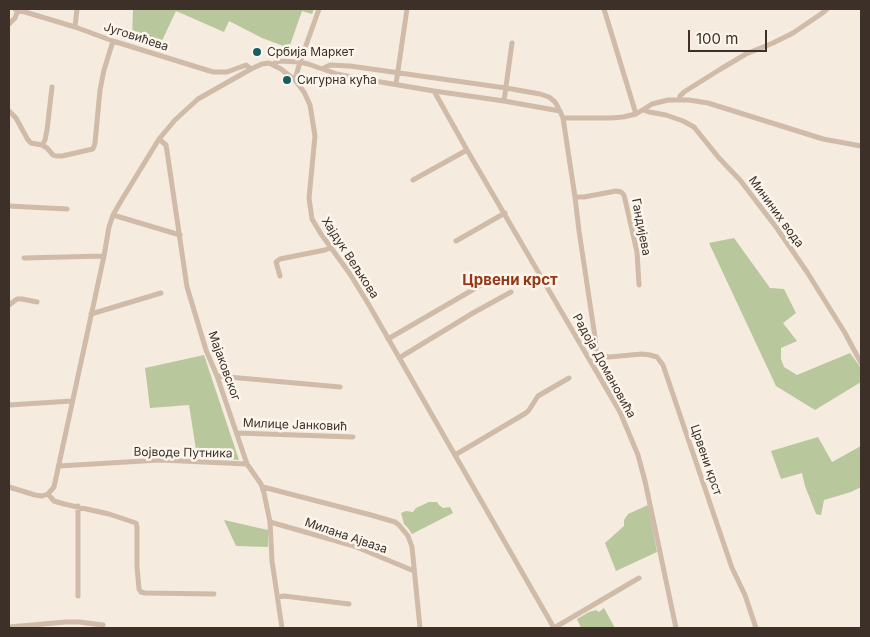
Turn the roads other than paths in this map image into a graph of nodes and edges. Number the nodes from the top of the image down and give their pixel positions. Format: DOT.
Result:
graph roads {
  1 [pos="16,9"];
  2 [pos="77,9"];
  3 [pos="319,9"];
  4 [pos="407,9"];
  5 [pos="604,9"];
  6 [pos="827,9"];
  7 [pos="9,24"];
  8 [pos="75,27"];
  9 [pos="112,41"];
  10 [pos="512,43"];
  11 [pos="300,62"];
  12 [pos="273,64"];
  13 [pos="324,68"];
  14 [pos="251,69"];
  15 [pos="398,74"];
  16 [pos="295,80"];
  17 [pos="396,84"];
  18 [pos="52,87"];
  19 [pos="506,88"];
  20 [pos="434,91"];
  21 [pos="504,100"];
  22 [pos="679,100"];
  23 [pos="643,110"];
  24 [pos="9,111"];
  25 [pos="559,111"];
  26 [pos="636,114"];
  27 [pos="563,118"];
  28 [pos="159,139"];
  29 [pos="42,146"];
  30 [pos="861,146"];
  31 [pos="467,150"];
  32 [pos="413,180"];
  33 [pos="575,197"];
  34 [pos="9,206"];
  35 [pos="67,209"];
  36 [pos="505,213"];
  37 [pos="113,215"];
  38 [pos="180,235"];
  39 [pos="456,241"];
  40 [pos="331,247"];
  41 [pos="104,256"];
  42 [pos="24,258"];
  43 [pos="280,276"];
  44 [pos="481,285"];
  45 [pos="639,285"];
  46 [pos="511,292"];
  47 [pos="161,293"];
  48 [pos="37,302"];
  49 [pos="9,305"];
  50 [pos="91,314"];
  51 [pos="388,339"];
  52 [pos="596,355"];
  53 [pos="589,357"];
  54 [pos="399,358"];
  55 [pos="861,363"];
  56 [pos="217,376"];
  57 [pos="568,378"];
  58 [pos="340,387"];
  59 [pos="72,401"];
  60 [pos="9,405"];
  61 [pos="237,433"];
  62 [pos="353,437"];
  63 [pos="455,455"];
  64 [pos="248,464"];
  65 [pos="59,466"];
  66 [pos="9,487"];
  67 [pos="263,488"];
  68 [pos="48,494"];
  69 [pos="78,506"];
  70 [pos="270,522"];
  71 [pos="414,571"];
  72 [pos="639,578"];
  73 [pos="214,594"];
  74 [pos="78,596"];
  75 [pos="278,597"];
  76 [pos="349,604"];
  77 [pos="55,625"];
  78 [pos="103,625"];
  79 [pos="9,627"];
  80 [pos="282,628"];
  81 [pos="420,628"];
  82 [pos="554,628"];
  83 [pos="676,628"];
  84 [pos="756,628"];
  1 -- 7 [label="street"];
  1 -- 8 [label="street, Југовићева"];
  2 -- 8 [label="street"];
  3 -- 11 [label="street"];
  4 -- 15 [label="street"];
  5 -- 26 [label="street"];
  6 -- 22 [label="street"];
  8 -- 9 [label="street, Југовићева"];
  9 -- 14 [label="street, Југовићева"];
  9 -- 29 [label="street"];
  10 -- 19 [label="street"];
  11 -- 12 [label="street"];
  11 -- 13 [label="street"];
  11 -- 16 [label="street"];
  12 -- 14 [label="street"];
  12 -- 16 [label="street, Хајдук Вељкова"];
  13 -- 15 [label="street"];
  13 -- 17 [label="street"];
  14 -- 28 [label="street"];
  15 -- 17 [label="street"];
  15 -- 19 [label="street"];
  16 -- 40 [label="street, Хајдук Вељкова"];
  17 -- 20 [label="street"];
  18 -- 29 [label="street"];
  19 -- 21 [label="street"];
  19 -- 25 [label="street"];
  20 -- 21 [label="street"];
  20 -- 31 [label="street, Радоја Домановића"];
  21 -- 25 [label="street"];
  22 -- 23 [label="street"];
  22 -- 30 [label="street"];
  23 -- 26 [label="street"];
  23 -- 55 [label="street, Мининих вода"];
  24 -- 29 [label="street"];
  25 -- 27 [label="street"];
  26 -- 27 [label="street"];
  27 -- 33 [label="street"];
  28 -- 37 [label="street"];
  28 -- 38 [label="street, Мајаковског"];
  31 -- 32 [label="street"];
  31 -- 36 [label="street, Радоја Домановића"];
  33 -- 45 [label="street, Гандијева"];
  33 -- 52 [label="street"];
  34 -- 35 [label="street"];
  36 -- 39 [label="street"];
  36 -- 53 [label="street, Радоја Домановића"];
  37 -- 38 [label="street"];
  37 -- 41 [label="street"];
  38 -- 56 [label="street, Мајаковског"];
  40 -- 43 [label="street"];
  40 -- 51 [label="street, Хајдук Вељкова"];
  41 -- 42 [label="street"];
  41 -- 50 [label="street"];
  44 -- 51 [label="street"];
  46 -- 54 [label="street"];
  47 -- 50 [label="street"];
  48 -- 49 [label="street"];
  50 -- 59 [label="street"];
  51 -- 54 [label="street, Хајдук Вељкова"];
  52 -- 53 [label="street, Црвени крст"];
  52 -- 84 [label="street, Црвени крст"];
  53 -- 83 [label="street, Радоја Домановића"];
  54 -- 63 [label="street, Хајдук Вељкова"];
  56 -- 58 [label="street"];
  56 -- 61 [label="street, Мајаковског"];
  57 -- 63 [label="street"];
  59 -- 60 [label="street"];
  59 -- 65 [label="street"];
  61 -- 62 [label="street, Милице Јанковић"];
  61 -- 64 [label="street, Мајаковског"];
  63 -- 82 [label="street, Хајдук Вељкова"];
  64 -- 65 [label="street, Војводе Путника"];
  64 -- 67 [label="street, Мајаковског"];
  65 -- 68 [label="street"];
  66 -- 68 [label="street"];
  67 -- 70 [label="street, Мајаковског"];
  67 -- 71 [label="street"];
  68 -- 69 [label="street"];
  69 -- 73 [label="street"];
  69 -- 74 [label="street"];
  70 -- 71 [label="street, Милана Ајваза"];
  70 -- 75 [label="street, Мајаковског"];
  71 -- 81 [label="street"];
  72 -- 82 [label="street"];
  75 -- 76 [label="street"];
  75 -- 80 [label="street, Мајаковског"];
  77 -- 78 [label="street"];
  77 -- 79 [label="street"];
}
